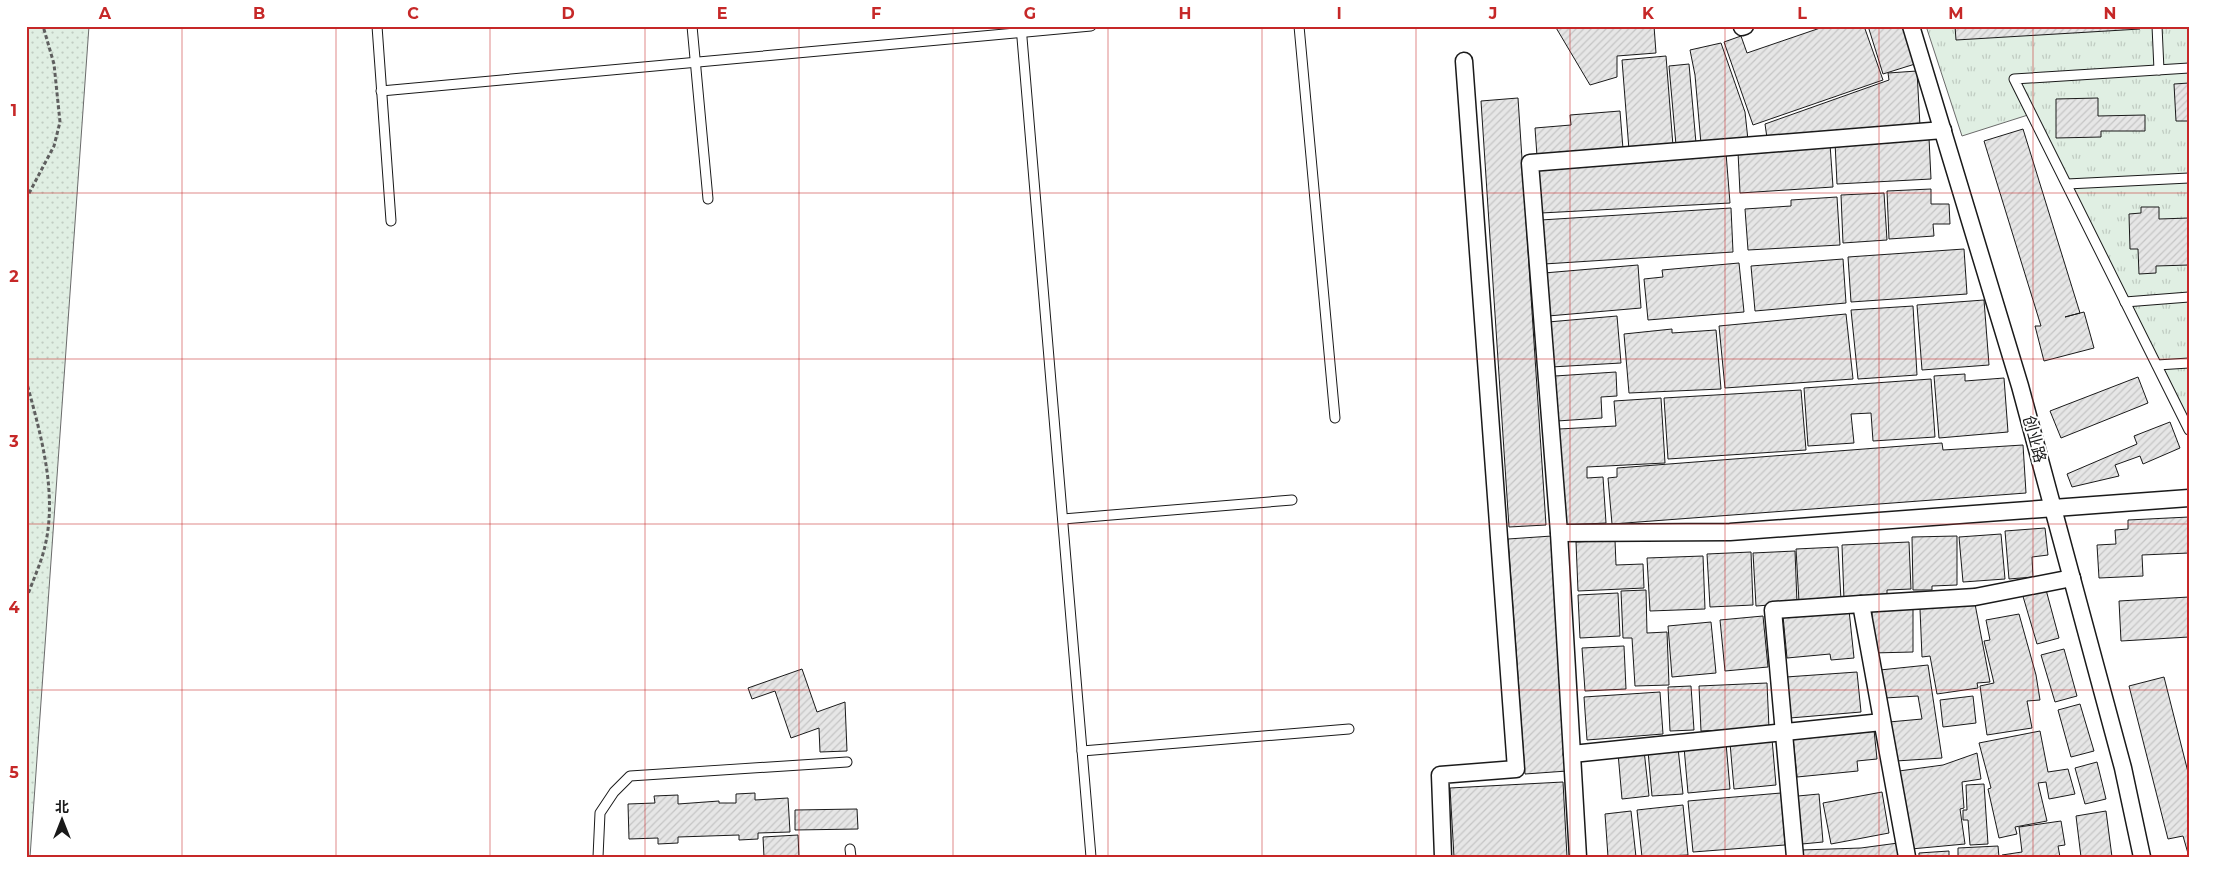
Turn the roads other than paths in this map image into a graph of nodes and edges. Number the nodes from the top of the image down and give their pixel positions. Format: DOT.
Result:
graph roads {
  1 [pos="377,26"];
  2 [pos="692,26"];
  3 [pos="1091,26"];
  4 [pos="1300,26"];
  5 [pos="1911,26"];
  6 [pos="2157,26"];
  7 [pos="1022,29"];
  8 [pos="1464,61"];
  9 [pos="696,62"];
  10 [pos="2189,68"];
  11 [pos="2159,70"];
  12 [pos="381,91"];
  13 [pos="1943,130"];
  14 [pos="2189,178"];
  15 [pos="2067,184"];
  16 [pos="708,199"];
  17 [pos="391,222"];
  18 [pos="2189,297"];
  19 [pos="2125,302"];
  20 [pos="2189,363"];
  21 [pos="2157,365"];
  22 [pos="1335,418"];
  23 [pos="2189,430"];
  24 [pos="2189,498"];
  25 [pos="1292,500"];
  26 [pos="2053,508"];
  27 [pos="1062,519"];
  28 [pos="1559,533"];
  29 [pos="2072,578"];
  30 [pos="1861,604"];
  31 [pos="1882,722"];
  32 [pos="1349,729"];
  33 [pos="1784,732"];
  34 [pos="1082,751"];
  35 [pos="1572,754"];
  36 [pos="847,762"];
  37 [pos="598,857"];
  38 [pos="1091,857"];
  39 [pos="1443,857"];
  40 [pos="1578,857"];
  41 [pos="1795,857"];
  42 [pos="1907,857"];
  43 [pos="2142,857"];
  1 -- 12 [label="lane"];
  2 -- 9 [label="lane"];
  3 -- 7 [label="lane"];
  4 -- 22 [label="lane"];
  5 -- 13 [label="street, 创业路"];
  6 -- 11 [label="lane"];
  7 -- 9 [label="lane"];
  7 -- 27 [label="lane"];
  8 -- 39 [label="street"];
  9 -- 12 [label="lane"];
  9 -- 16 [label="lane"];
  10 -- 11 [label="lane"];
  11 -- 15 [label="lane"];
  12 -- 17 [label="lane"];
  13 -- 26 [label="street, 创业路"];
  13 -- 28 [label="street"];
  14 -- 15 [label="lane"];
  15 -- 19 [label="lane"];
  18 -- 19 [label="lane"];
  19 -- 21 [label="lane"];
  20 -- 21 [label="lane"];
  21 -- 23 [label="lane"];
  24 -- 26 [label="street"];
  25 -- 27 [label="lane"];
  26 -- 28 [label="street"];
  26 -- 29 [label="street, 创业路"];
  27 -- 34 [label="lane"];
  28 -- 35 [label="street"];
  29 -- 30 [label="street"];
  29 -- 43 [label="street, 创业路"];
  30 -- 31 [label="street"];
  30 -- 33 [label="street"];
  31 -- 33 [label="street"];
  31 -- 42 [label="street"];
  32 -- 34 [label="lane"];
  33 -- 35 [label="street"];
  33 -- 41 [label="street"];
  34 -- 38 [label="lane"];
  35 -- 40 [label="street"];
  36 -- 37 [label="lane"];
}
